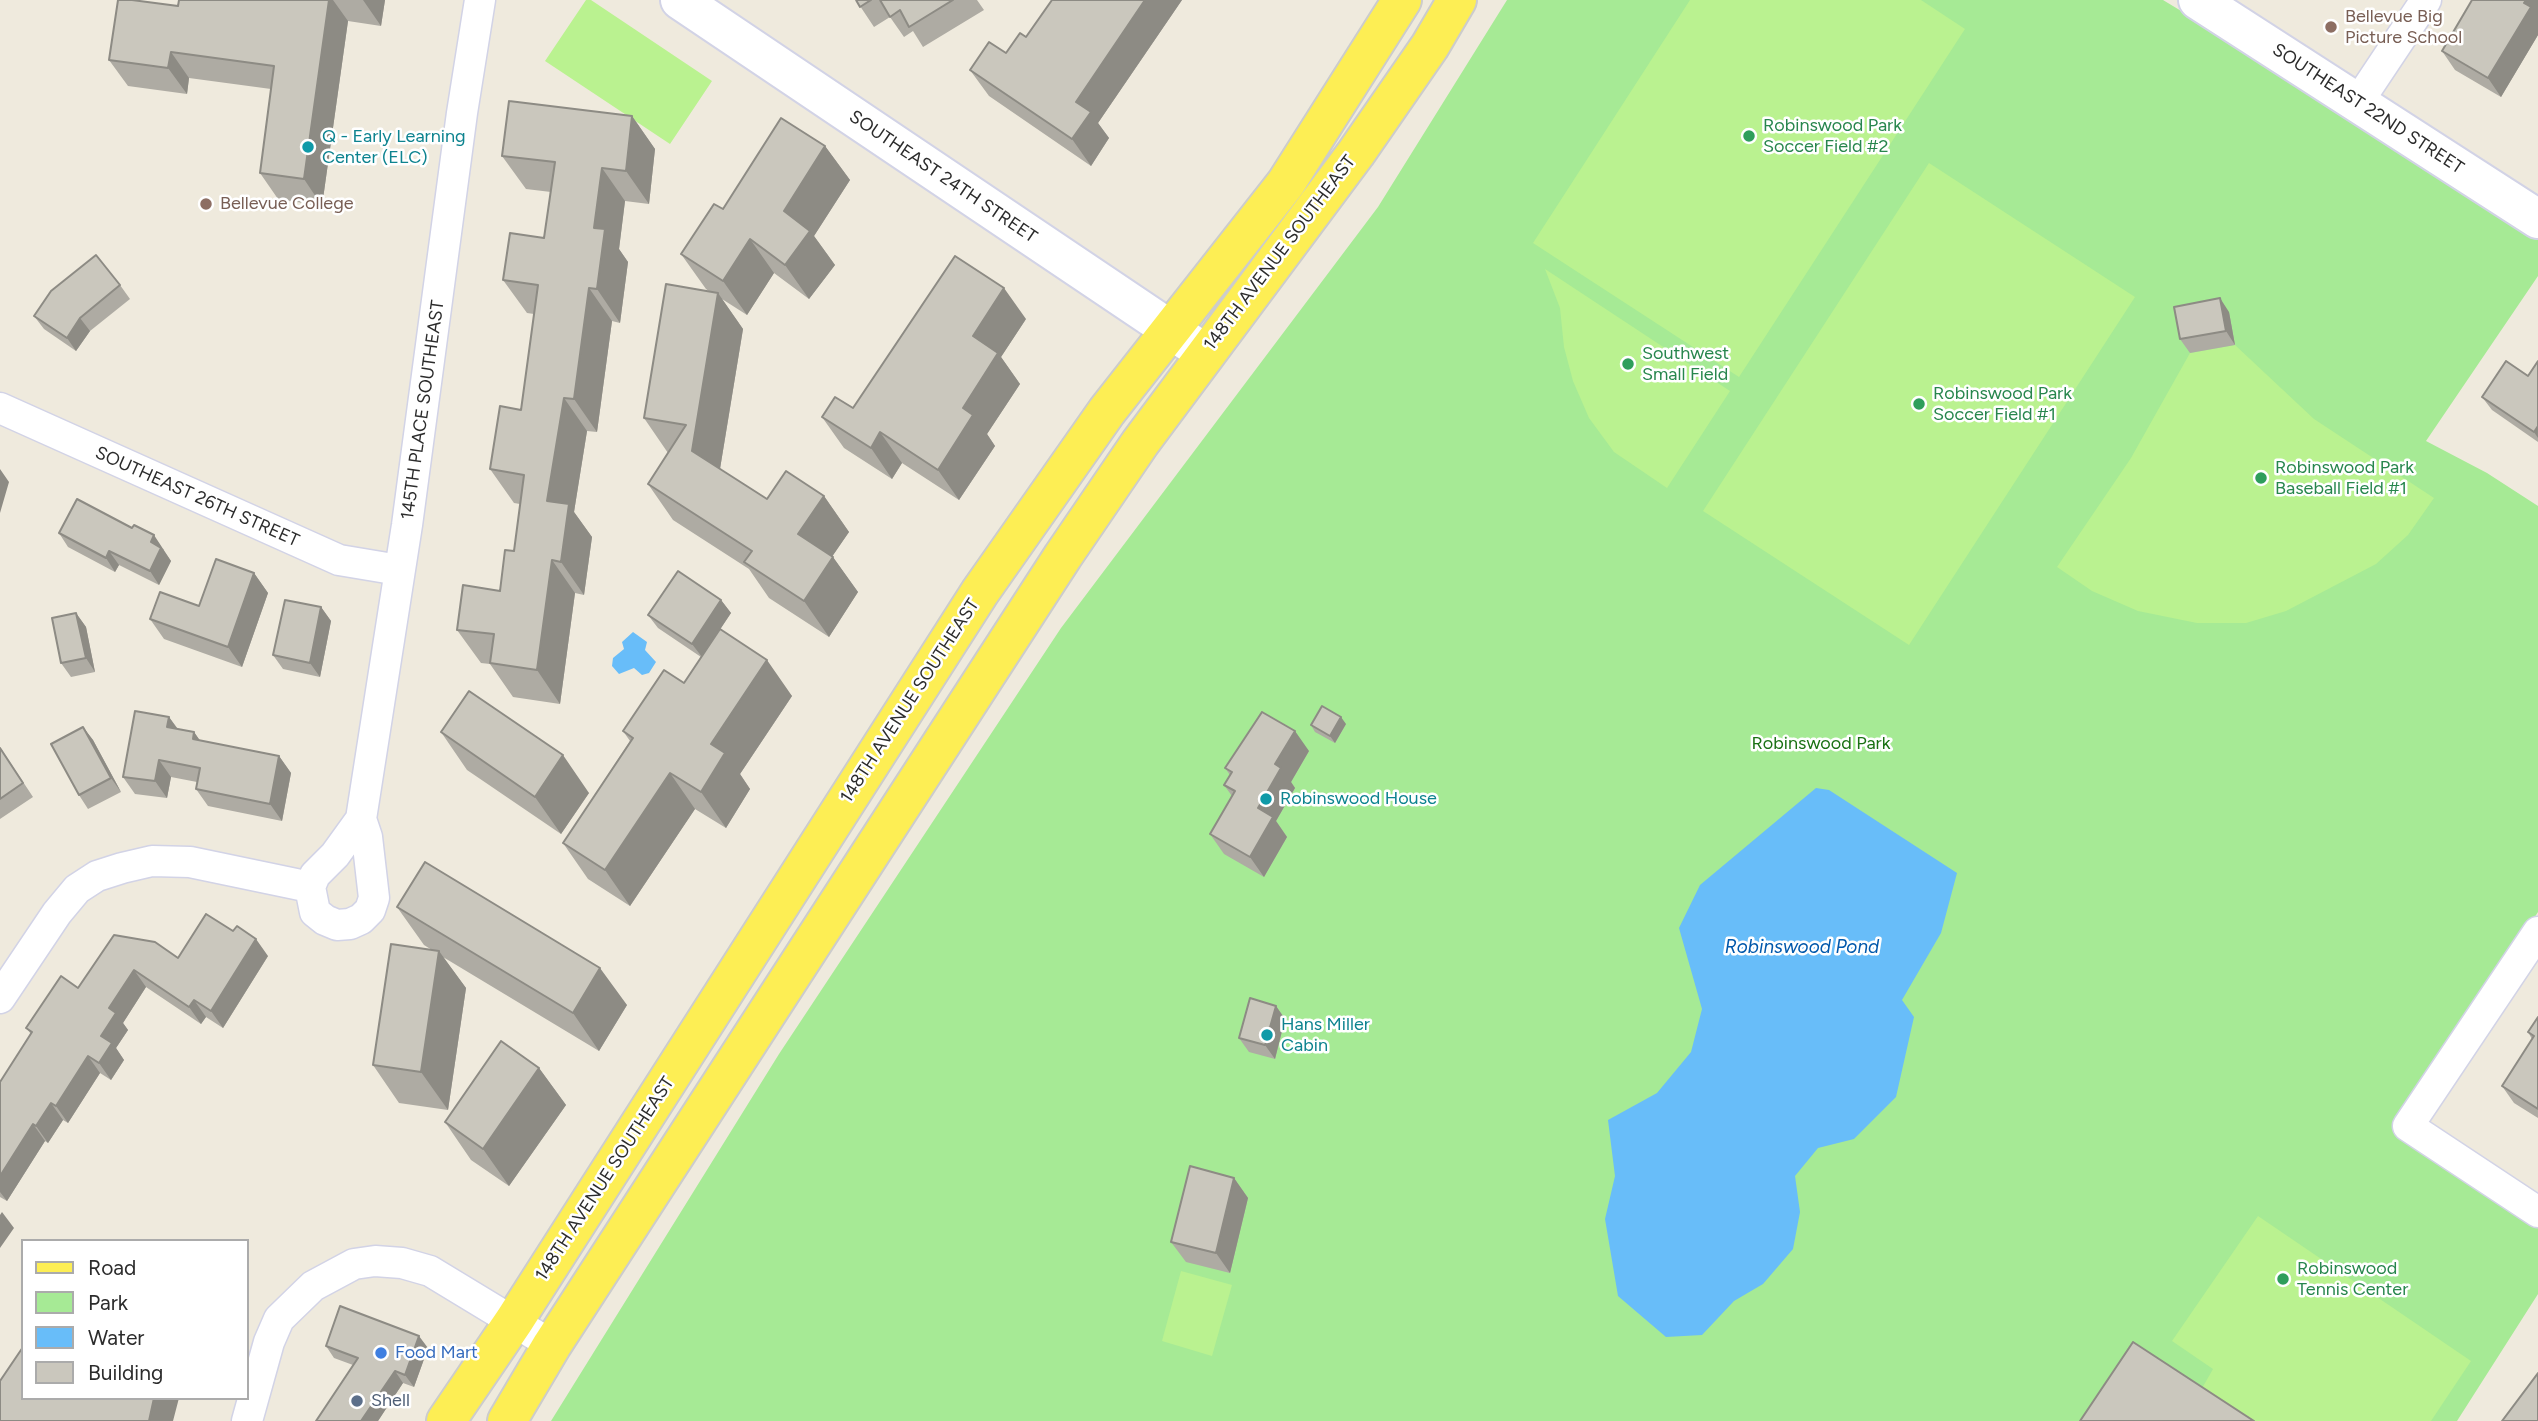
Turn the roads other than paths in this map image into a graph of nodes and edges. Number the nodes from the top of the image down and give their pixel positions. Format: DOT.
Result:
graph roads {
  1 [pos="480,0"];
  2 [pos="680,0"];
  3 [pos="1402,0"];
  4 [pos="1457,0"];
  5 [pos="2198,0"];
  6 [pos="2426,0"];
  7 [pos="2358,102"];
  8 [pos="2538,219"];
  9 [pos="1169,329"];
  10 [pos="1205,353"];
  11 [pos="0,408"];
  12 [pos="399,570"];
  13 [pos="361,819"];
  14 [pos="310,887"];
  15 [pos="2538,932"];
  16 [pos="0,998"];
  17 [pos="2538,1212"];
  18 [pos="514,1321"];
  19 [pos="552,1345"];
  20 [pos="247,1421"];
  21 [pos="446,1421"];
  22 [pos="507,1421"];
  1 -- 12 [label="street, 145TH PLACE SOUTHEAST"];
  2 -- 9 [label="street, SOUTHEAST 24TH STREET"];
  3 -- 9 [label="main road, 148TH AVENUE SOUTHEAST"];
  4 -- 10 [label="main road, 148TH AVENUE SOUTHEAST"];
  5 -- 7 [label="street, SOUTHEAST 22ND STREET"];
  6 -- 7 [label="street"];
  7 -- 8 [label="street, SOUTHEAST 22ND STREET"];
  9 -- 10 [label="street, SOUTHEAST 24TH STREET"];
  9 -- 18 [label="main road, 148TH AVENUE SOUTHEAST"];
  10 -- 19 [label="main road, 148TH AVENUE SOUTHEAST"];
  11 -- 12 [label="street, SOUTHEAST 26TH STREET"];
  12 -- 13 [label="street, 145TH PLACE SOUTHEAST"];
  13 -- 14 [label="street"];
  13 -- 14 [label="street"];
  14 -- 16 [label="street"];
  15 -- 17 [label="street"];
  18 -- 19 [label="street"];
  18 -- 20 [label="street"];
  18 -- 21 [label="main road, 148TH AVENUE SOUTHEAST"];
  19 -- 22 [label="main road, 148TH AVENUE SOUTHEAST"];
}
